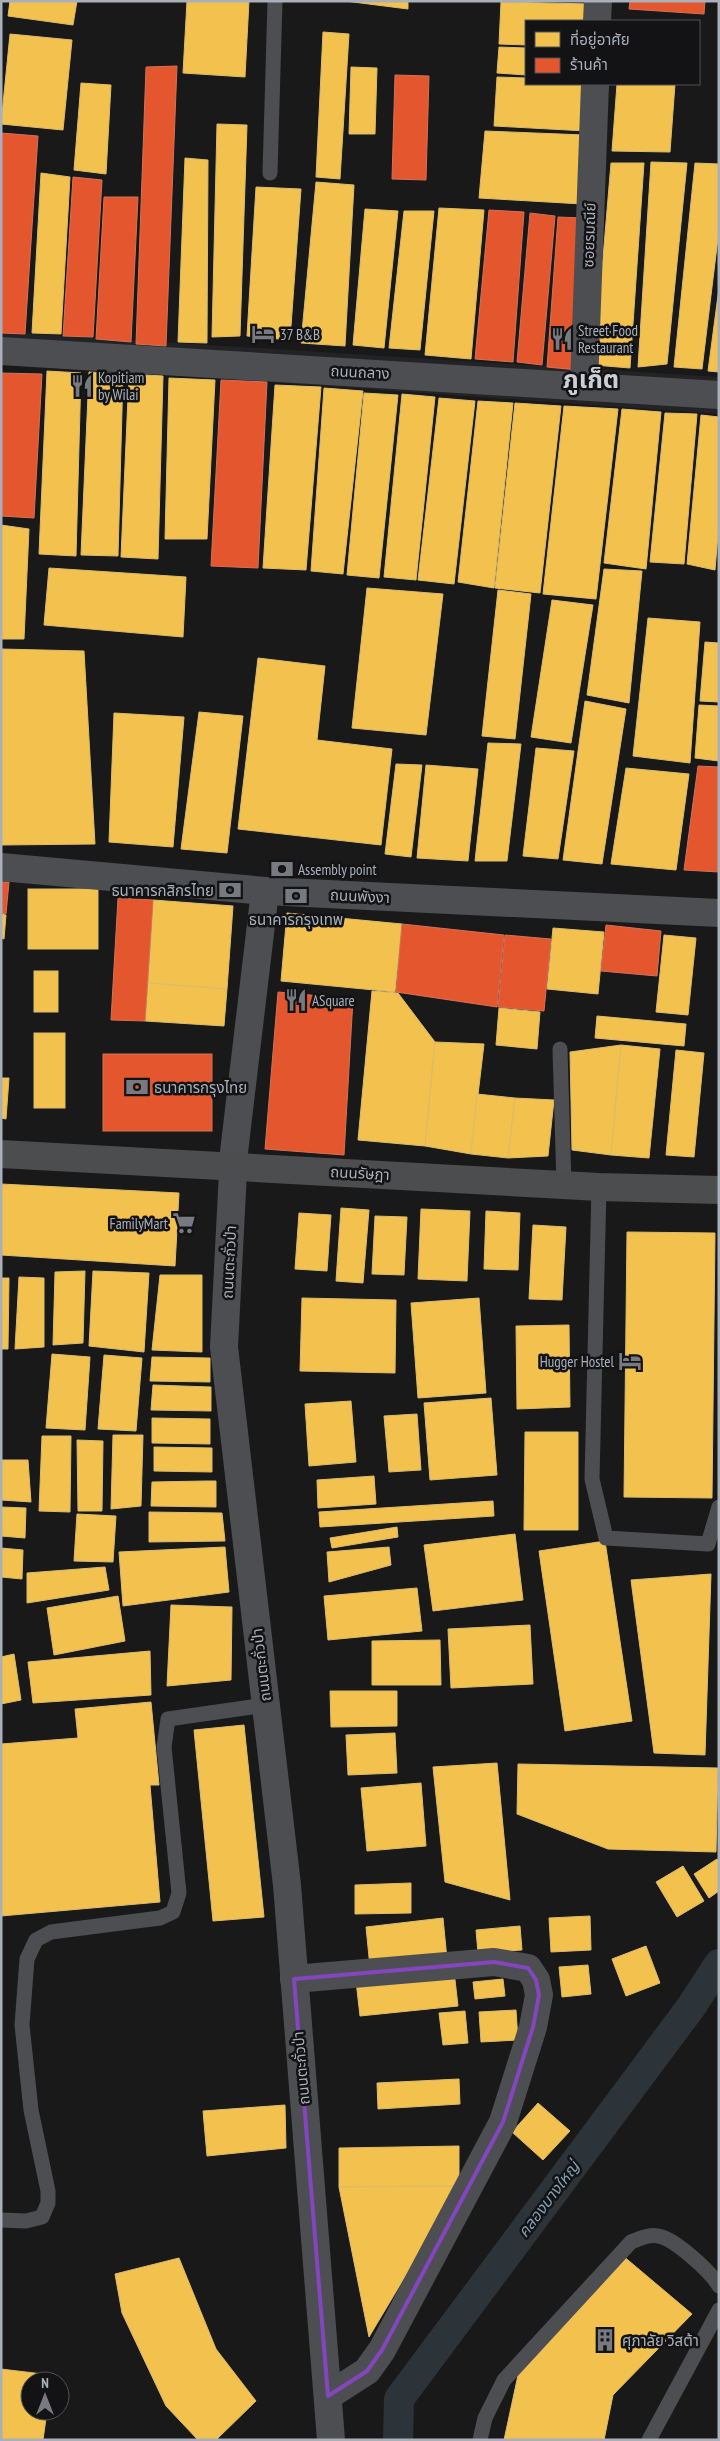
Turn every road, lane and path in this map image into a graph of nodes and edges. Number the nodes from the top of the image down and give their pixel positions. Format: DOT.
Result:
graph roads {
  1 [pos="275,1"];
  2 [pos="598,1"];
  3 [pos="597,20"];
  4 [pos="595,85"];
  5 [pos="270,173"];
  6 [pos="1,351"];
  7 [pos="584,385"];
  8 [pos="719,395"];
  9 [pos="1,867"];
  10 [pos="264,891"];
  11 [pos="719,913"];
  12 [pos="560,1049"];
  13 [pos="1,1154"];
  14 [pos="234,1166"];
  15 [pos="564,1185"];
  16 [pos="599,1187"];
  17 [pos="719,1190"];
  18 [pos="719,1507"];
  19 [pos="266,1705"];
  20 [pos="294,1979"];
  21 [pos="1,2220"];
  22 [pos="719,2286"];
  23 [pos="719,2310"];
  24 [pos="328,2396"];
  25 [pos="331,2440"];
  26 [pos="480,2440"];
  27 [pos="649,2440"];
  1 -- 5 [label="lane"];
  2 -- 3 [label="street"];
  4 -- 7 [label="street, ซอยรมณีย์"];
  6 -- 7 [label="street, ถนนถลาง"];
  7 -- 8 [label="street, ถนนถลาง"];
  9 -- 10 [label="street, ถนนพังงา"];
  10 -- 11 [label="street, ถนนพังงา"];
  10 -- 14 [label="street, ถนนตะกั่วป่า"];
  12 -- 15 [label="lane"];
  13 -- 14 [label="street, ถนนรัษฎา"];
  14 -- 15 [label="street, ถนนรัษฎา"];
  14 -- 19 [label="street, ถนนตะกั่วป่า"];
  15 -- 16 [label="street, ถนนรัษฎา"];
  16 -- 17 [label="street, ถนนรัษฎา"];
  16 -- 18 [label="lane"];
  19 -- 20 [label="street, ถนนตะกั่วป่า"];
  19 -- 21 [label="lane"];
  20 -- 24 [label="street, ถนนตะกั่วป่า"];
  20 -- 24 [label="street"];
  22 -- 26 [label="lane"];
  23 -- 27 [label="lane"];
  24 -- 25 [label="street, ถนนตะกั่วป่า"];
}
